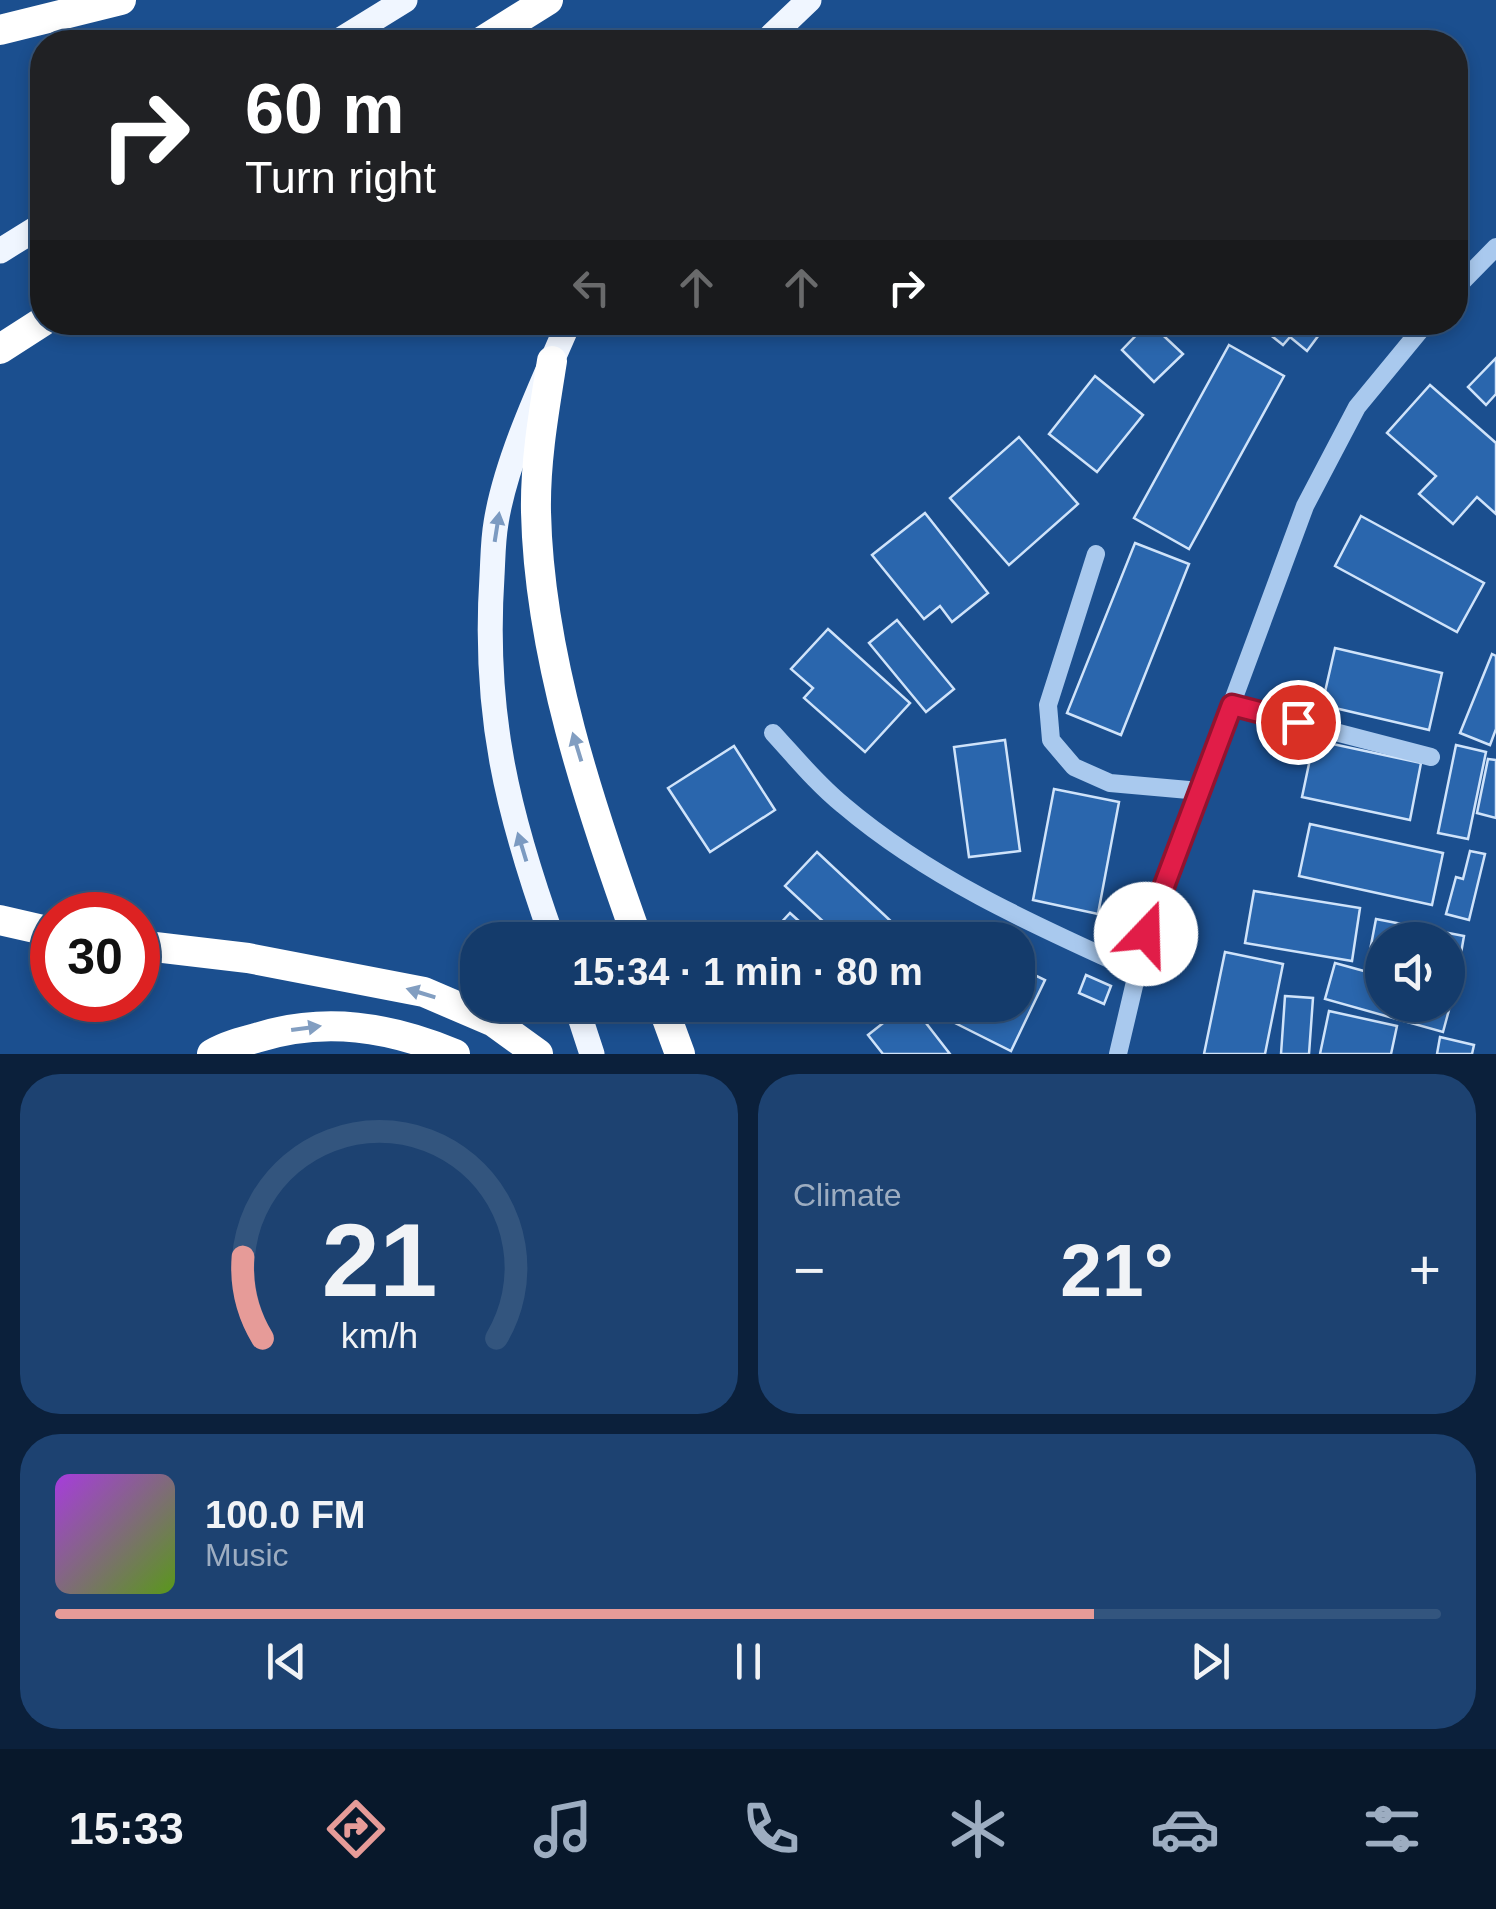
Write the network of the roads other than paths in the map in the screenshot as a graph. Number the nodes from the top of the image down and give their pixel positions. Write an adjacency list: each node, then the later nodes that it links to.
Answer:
1 (121, 0): 5 (highway)
2 (405, 0): 6 (main road)
3 (548, 0): 7 (highway)
4 (809, 0): 8 (main road)
5 (0, 30)
6 (356, 30)
7 (500, 30)
8 (778, 30)
9 (30, 233): 11 (main road)
10 (1496, 248): 12 (street)
11 (0, 252)
12 (1468, 276)
13 (30, 330): 16 (highway)
14 (563, 335): 17 (main road)
15 (1416, 335): 19 (street)
16 (0, 349)
17 (552, 361): 24 (main road, one-way to 17); 25 (highway, one-way to 17)
18 (1096, 554): 22 (street)
19 (1232, 705): 21 (street); 22 (street)
20 (772, 733): 28 (street)
21 (1431, 757)
22 (1200, 791): 28 (street)
23 (0, 920): 26 (highway)
24 (546, 922)
25 (632, 922)
26 (30, 927)
27 (160, 948): 33 (highway, one-way to 27)
28 (1138, 972): 36 (street)
29 (582, 1022): 34 (main road)
30 (668, 1022): 35 (highway)
31 (212, 1054): 32 (highway, one-way to 32)
32 (455, 1054)
33 (538, 1054)
34 (592, 1054)
35 (680, 1054)
36 (1118, 1054)

